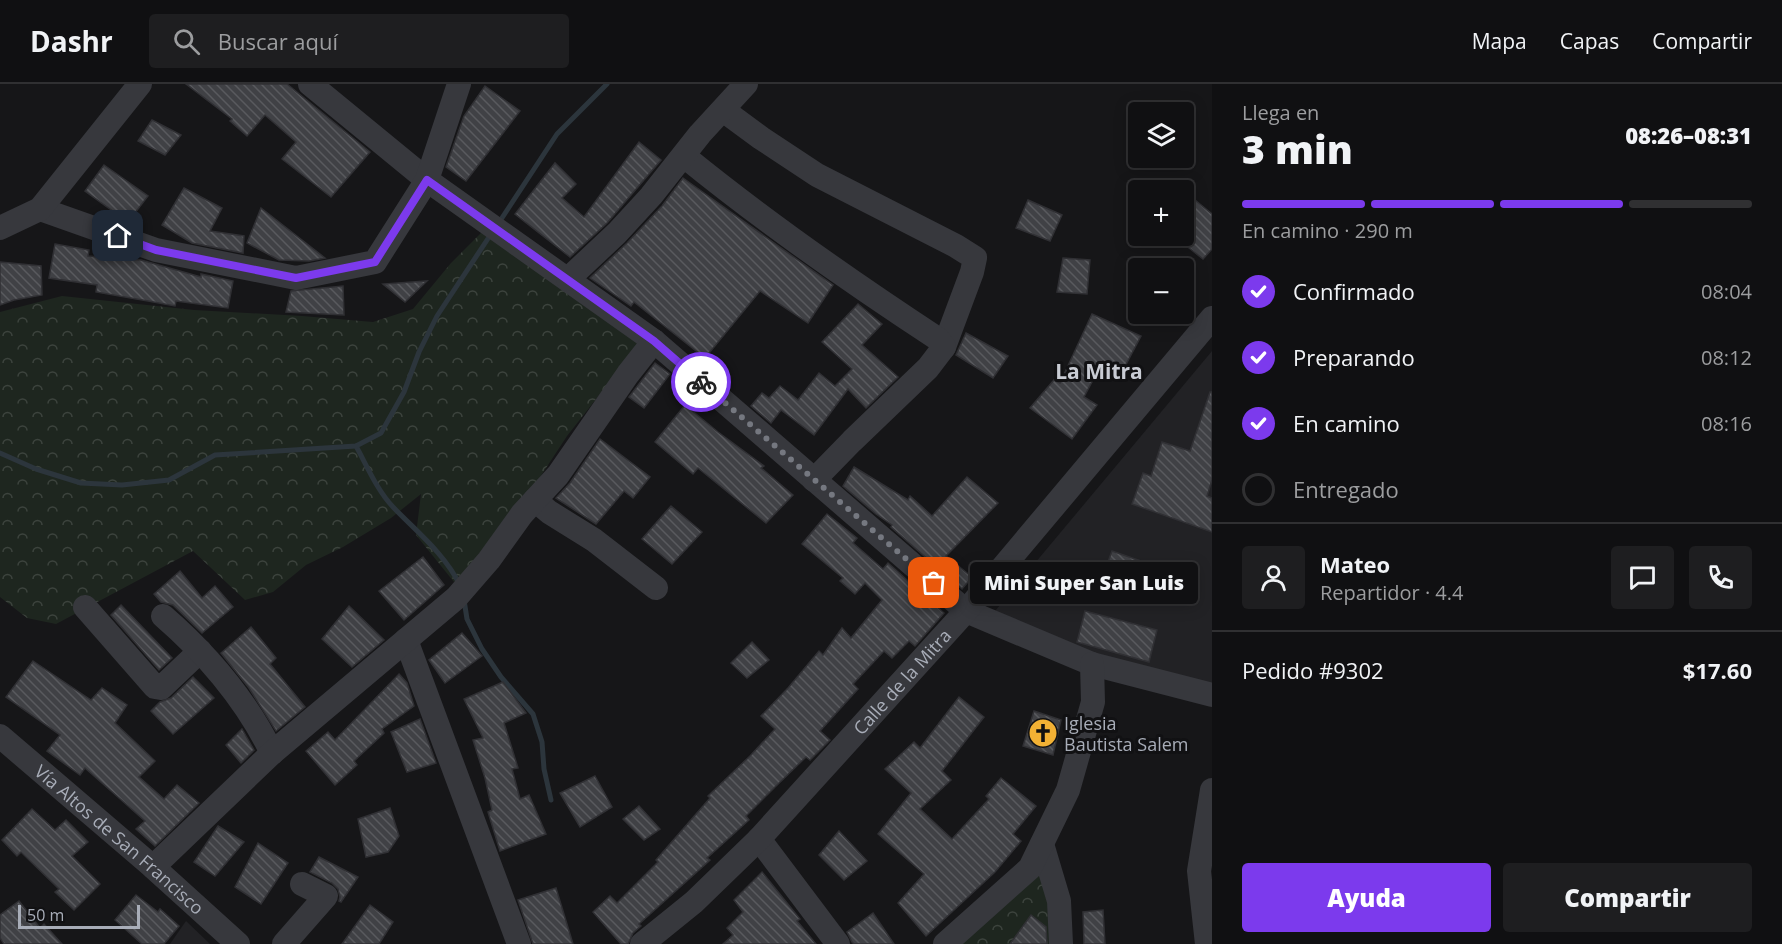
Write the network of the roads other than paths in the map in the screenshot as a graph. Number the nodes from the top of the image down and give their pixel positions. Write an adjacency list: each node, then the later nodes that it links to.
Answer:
1 (140, 84): 8 (street)
2 (310, 84): 7 (street)
3 (459, 84): 7 (street)
4 (746, 84): 5 (street)
5 (723, 110): 6 (street); 13 (street)
6 (684, 156): 10 (street); 13 (street)
7 (427, 180): 8 (street); 10 (street)
8 (40, 209): 9 (street)
9 (0, 228)
10 (568, 279): 12 (street)
11 (1212, 318): 18 (street, Calle de la Mitra)
12 (654, 341): 14 (street); 15 (street)
13 (944, 347): 14 (street)
14 (814, 480): 18 (street)
15 (536, 500): 16 (street); 20 (street)
16 (656, 588)
17 (86, 607): 21 (street)
18 (966, 611): 22 (street); 27 (street, Calle de la Mitra)
19 (163, 616): 21 (street)
20 (406, 640): 25 (street); 33 (street)
21 (200, 651): 25 (street)
22 (1092, 664): 23 (street); 28 (street)
23 (1212, 694)
24 (0, 736): 29 (street, Vía Altos de San Francisco)
25 (272, 753): 29 (street)
26 (1212, 790): 38 (street)
27 (759, 839): 34 (street, Calle de la Mitra); 35 (street)
28 (1042, 844): 36 (street); 37 (street)
29 (153, 867): 31 (street, Vía Altos de San Francisco)
30 (302, 884): 32 (street)
31 (238, 944)
32 (284, 944)
33 (519, 944)
34 (642, 944)
35 (838, 944)
36 (945, 944)
37 (1061, 944)
38 (1208, 944)

